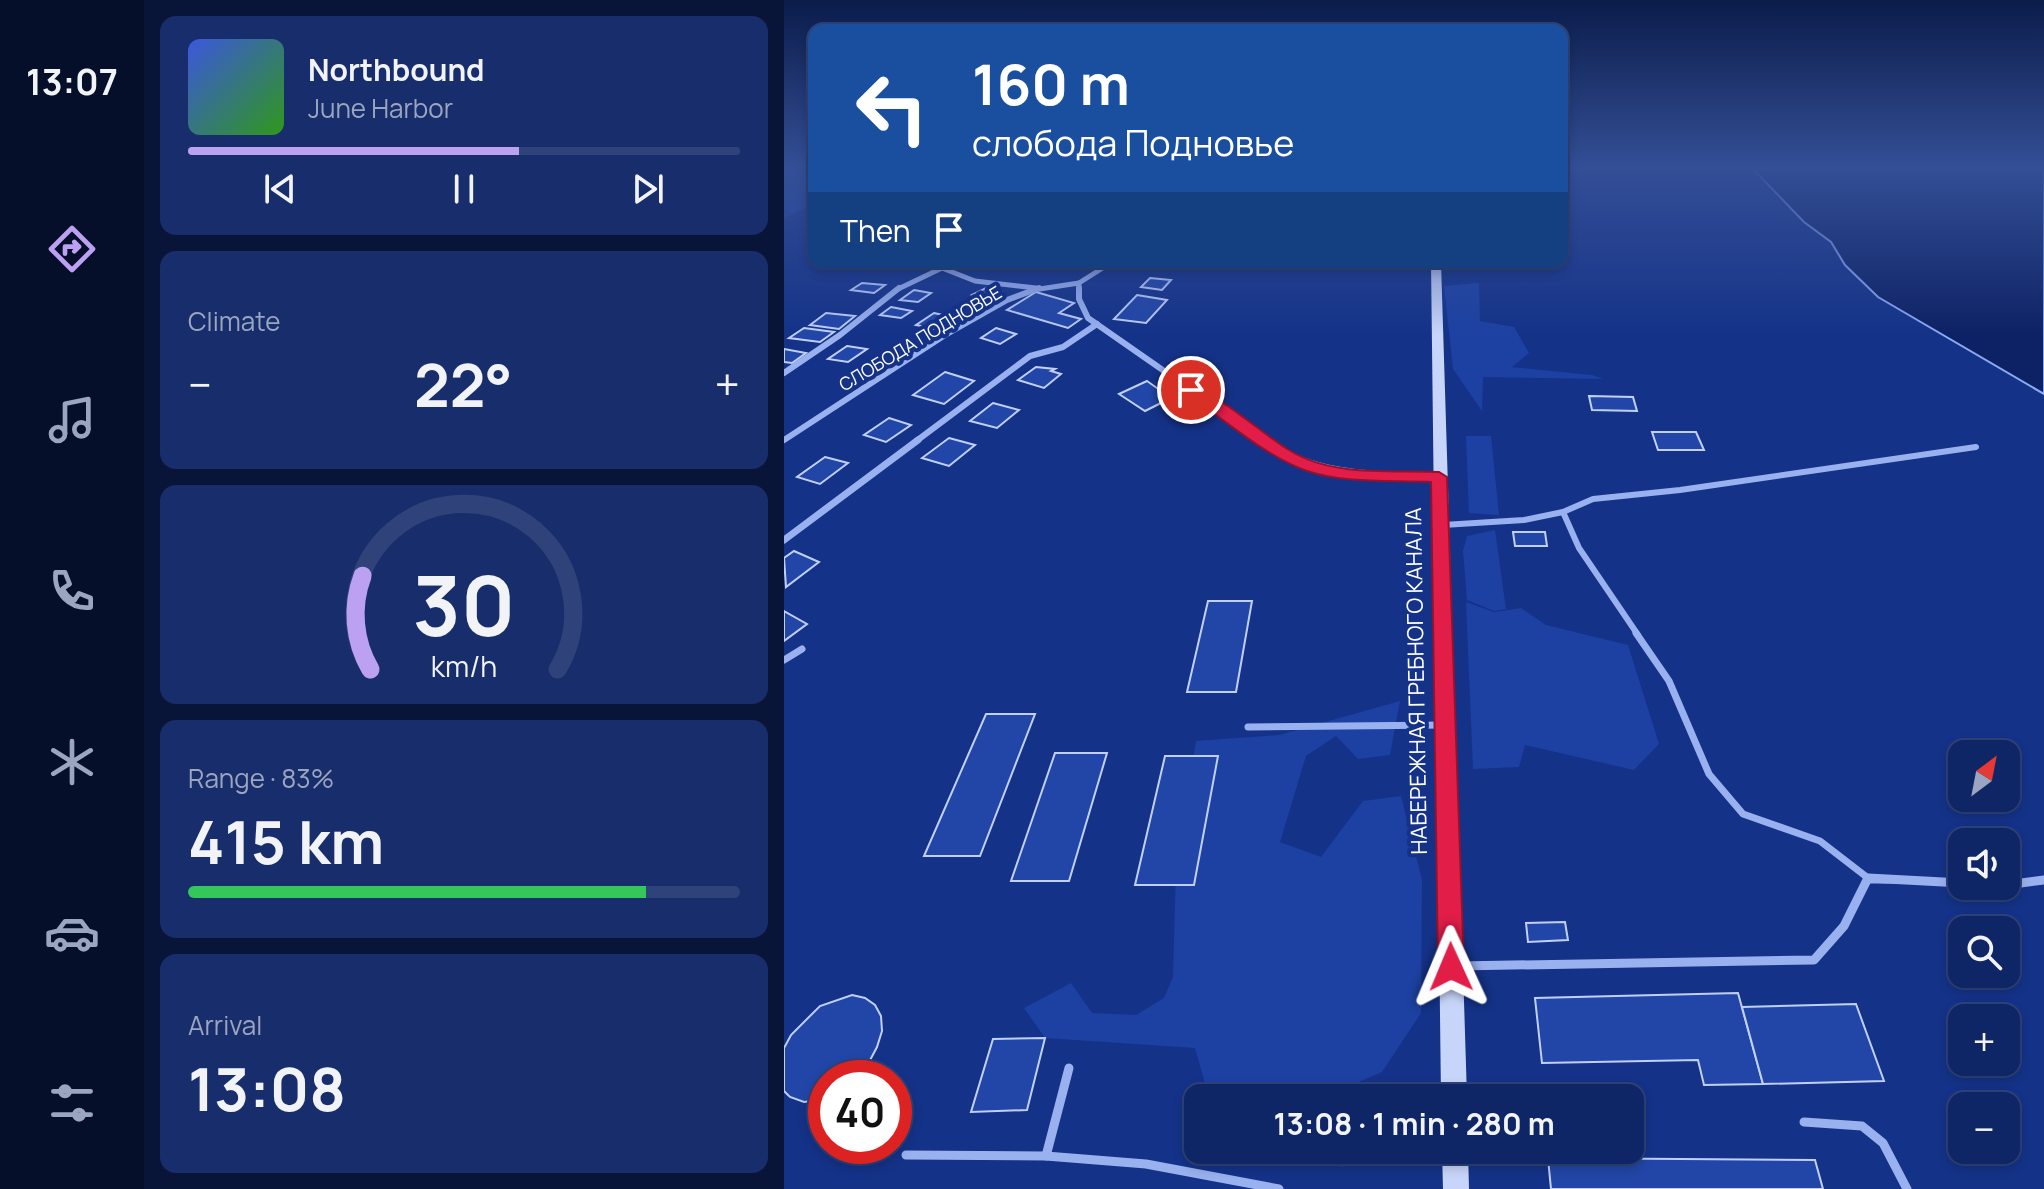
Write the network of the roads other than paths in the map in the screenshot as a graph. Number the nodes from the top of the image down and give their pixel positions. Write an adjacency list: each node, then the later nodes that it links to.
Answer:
1 (934, 268): 8 (street)
2 (945, 268): 6 (street)
3 (1103, 268): 5 (street, СЛОБОДА ПОДНОВЬЕ)
4 (1436, 268): 11 (street, НАБЕРЕЖНАЯ ГРЕБНОГО КАНАЛА)
5 (1079, 283): 6 (street, СЛОБОДА ПОДНОВЬЕ); 7 (street)
6 (1037, 288): 9 (street, СЛОБОДА ПОДНОВЬЕ)
7 (1097, 324): 11 (street); 14 (street)
8 (784, 373)
9 (784, 440)
10 (1976, 447): 12 (lane)
11 (1439, 477): 13 (street, НАБЕРЕЖНАЯ ГРЕБНОГО КАНАЛА)
12 (1563, 512): 13 (lane); 19 (lane)
13 (1440, 525): 17 (street, НАБЕРЕЖНАЯ ГРЕБНОГО КАНАЛА)
14 (784, 540)
15 (802, 649): 16 (lane)
16 (784, 660)
17 (1445, 725): 18 (lane); 23 (street, НАБЕРЕЖНАЯ ГРЕБНОГО КАНАЛА)
18 (1248, 727)
19 (1868, 878): 21 (lane); 23 (lane)
20 (2044, 880): 22 (lane)
21 (1948, 882)
22 (2020, 883)
23 (1451, 967): 25 (street, НАБЕРЕЖНАЯ ГРЕБНОГО КАНАЛА)
24 (1069, 1068): 28 (lane)
25 (1454, 1084)
26 (1804, 1122): 32 (lane)
27 (912, 1155): 28 (lane)
28 (1046, 1156): 30 (lane)
29 (1455, 1164): 31 (street)
30 (1279, 1189)
31 (1456, 1189)
32 (1907, 1189)

